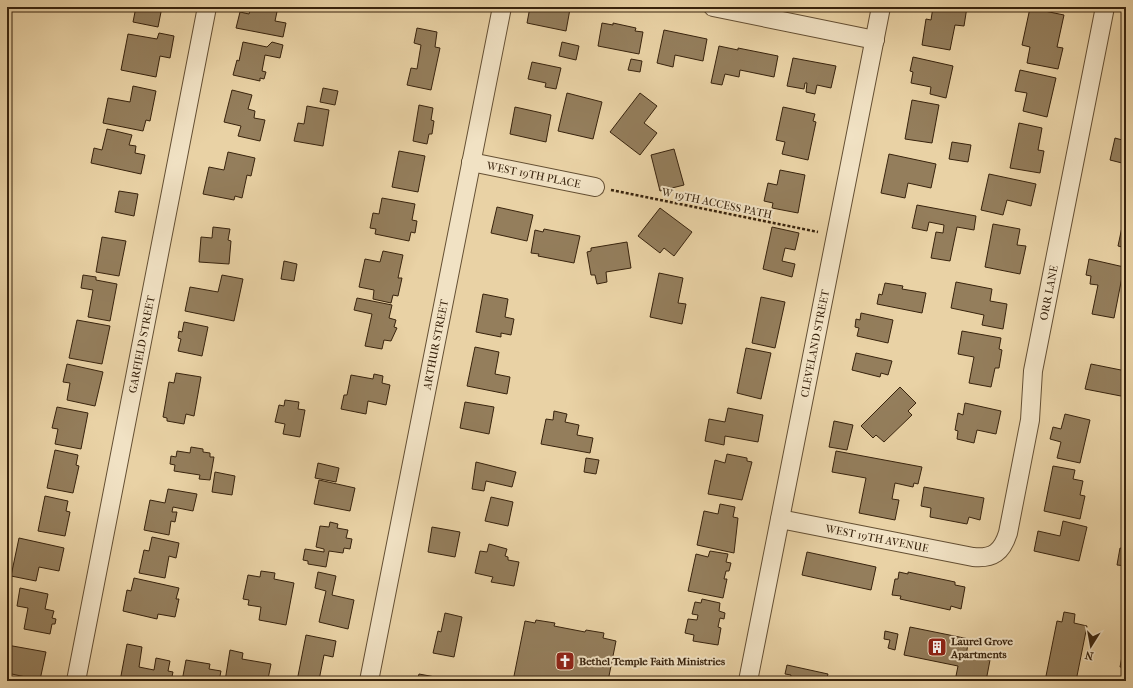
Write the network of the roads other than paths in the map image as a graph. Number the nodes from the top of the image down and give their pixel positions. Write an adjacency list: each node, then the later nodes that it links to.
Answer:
1 (207, 7): 11 (street, GARFIELD STREET)
2 (502, 7): 7 (street, ARTHUR STREET)
3 (713, 7): 6 (street)
4 (881, 7): 6 (street, CLEVELAND STREET)
5 (1104, 7): 10 (street, ORR LANE)
6 (875, 40): 9 (street, CLEVELAND STREET)
7 (471, 162): 8 (street, WEST 19TH PLACE); 12 (street, ARTHUR STREET)
8 (595, 187)
9 (780, 519): 10 (street, WEST 19TH AVENUE); 13 (street, CLEVELAND STREET)
10 (973, 557)
11 (76, 681)
12 (369, 681)
13 (748, 681)

